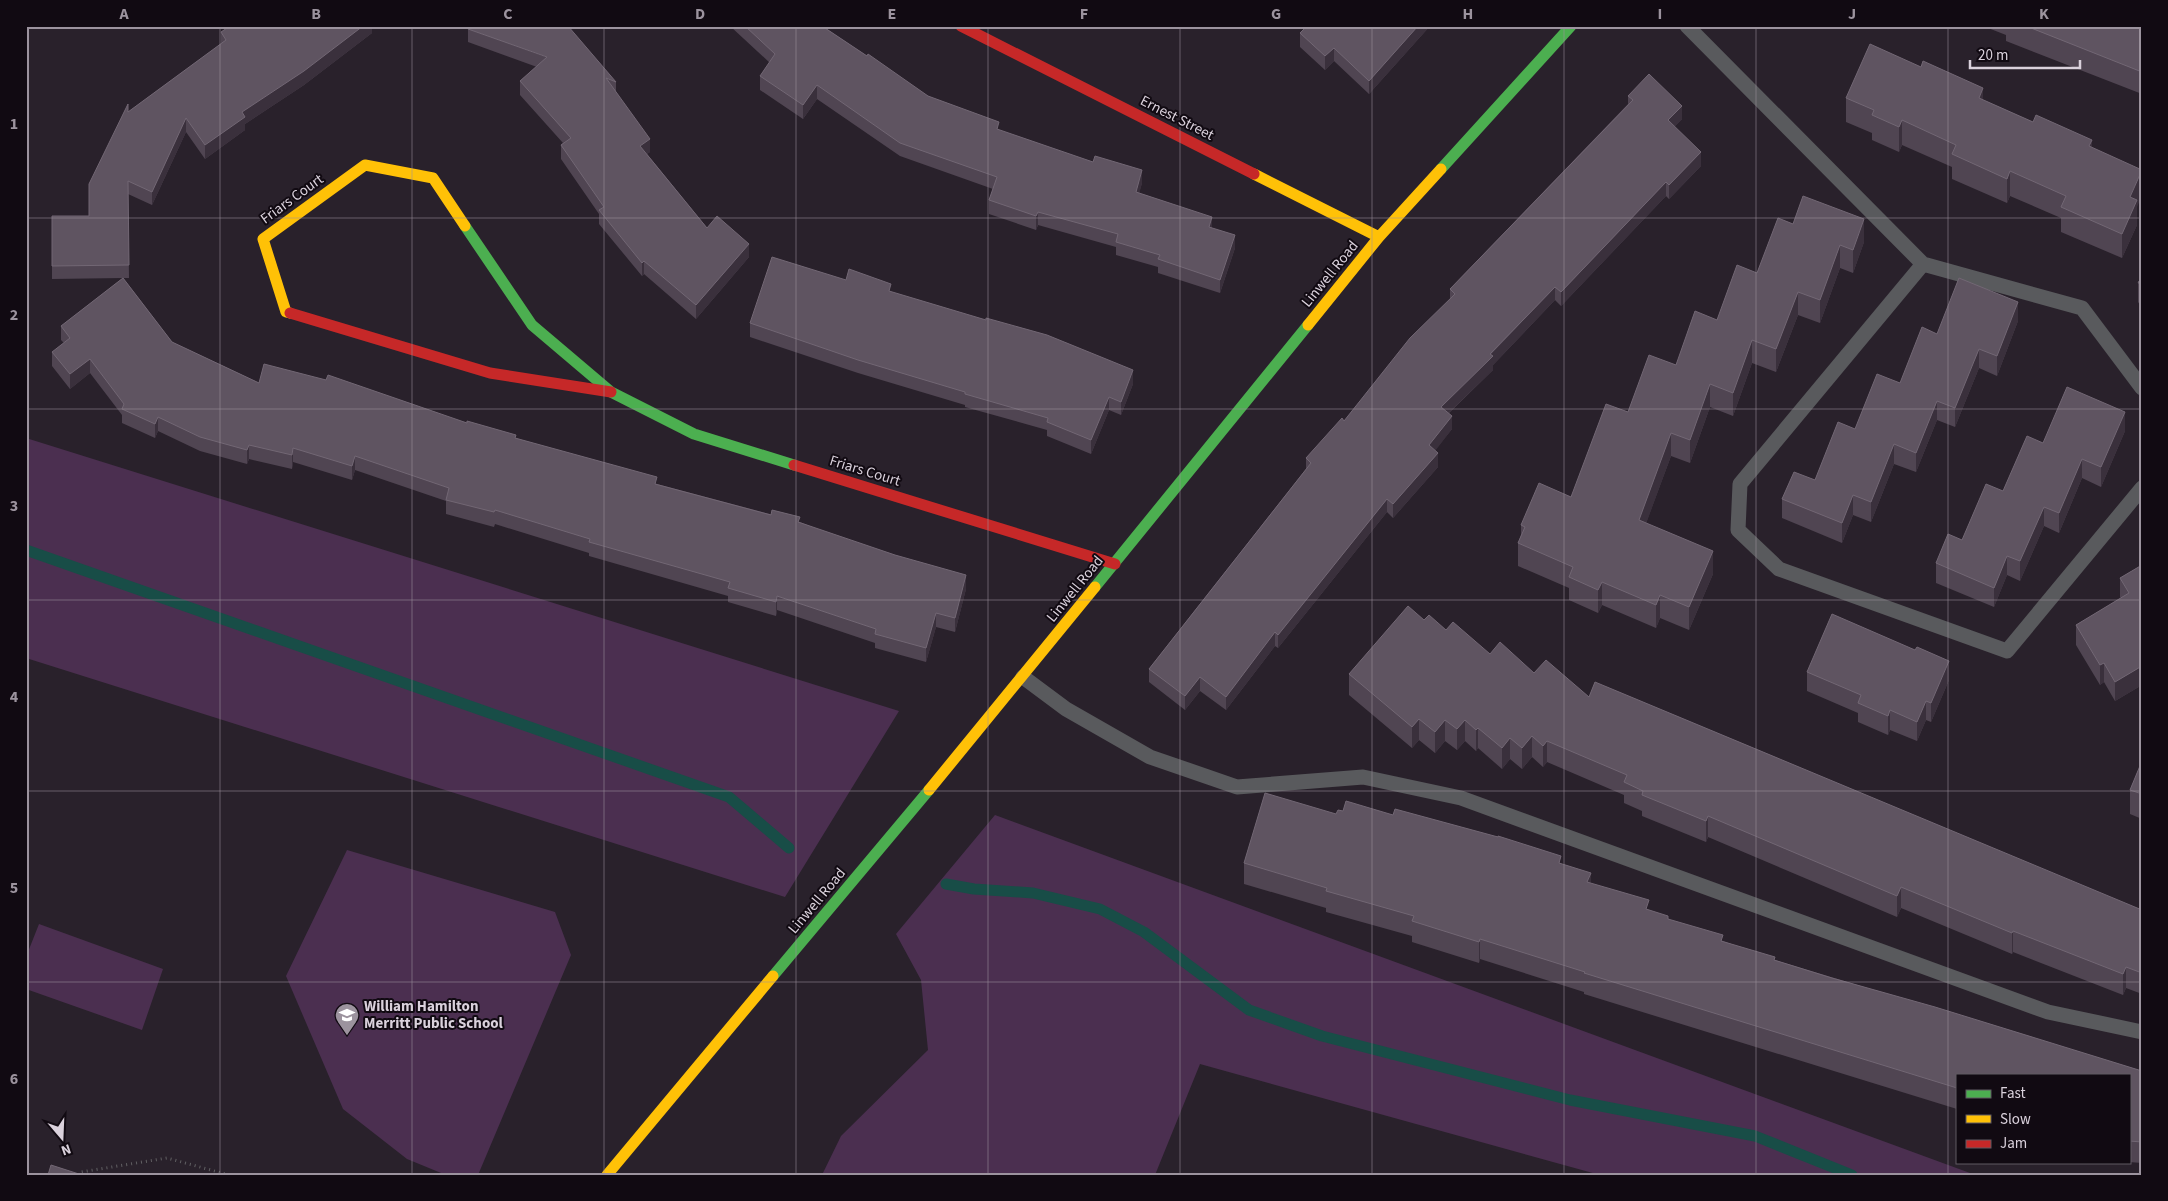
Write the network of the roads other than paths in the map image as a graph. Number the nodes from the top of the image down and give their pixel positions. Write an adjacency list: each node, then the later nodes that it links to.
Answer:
1 (961, 26): 4 (street, Ernest Street)
2 (1571, 26): 4 (street, Linwell Road)
3 (1687, 26): 5 (lane)
4 (1379, 237): 9 (street, Linwell Road)
5 (1923, 264): 6 (lane); 8 (lane)
6 (2142, 388)
7 (611, 392): 7 (street, Friars Court); 9 (street, Friars Court)
8 (2142, 488)
9 (1115, 564): 10 (street, Linwell Road)
10 (1023, 677): 11 (lane); 12 (street, Linwell Road)
11 (2142, 1032)
12 (607, 1175)

